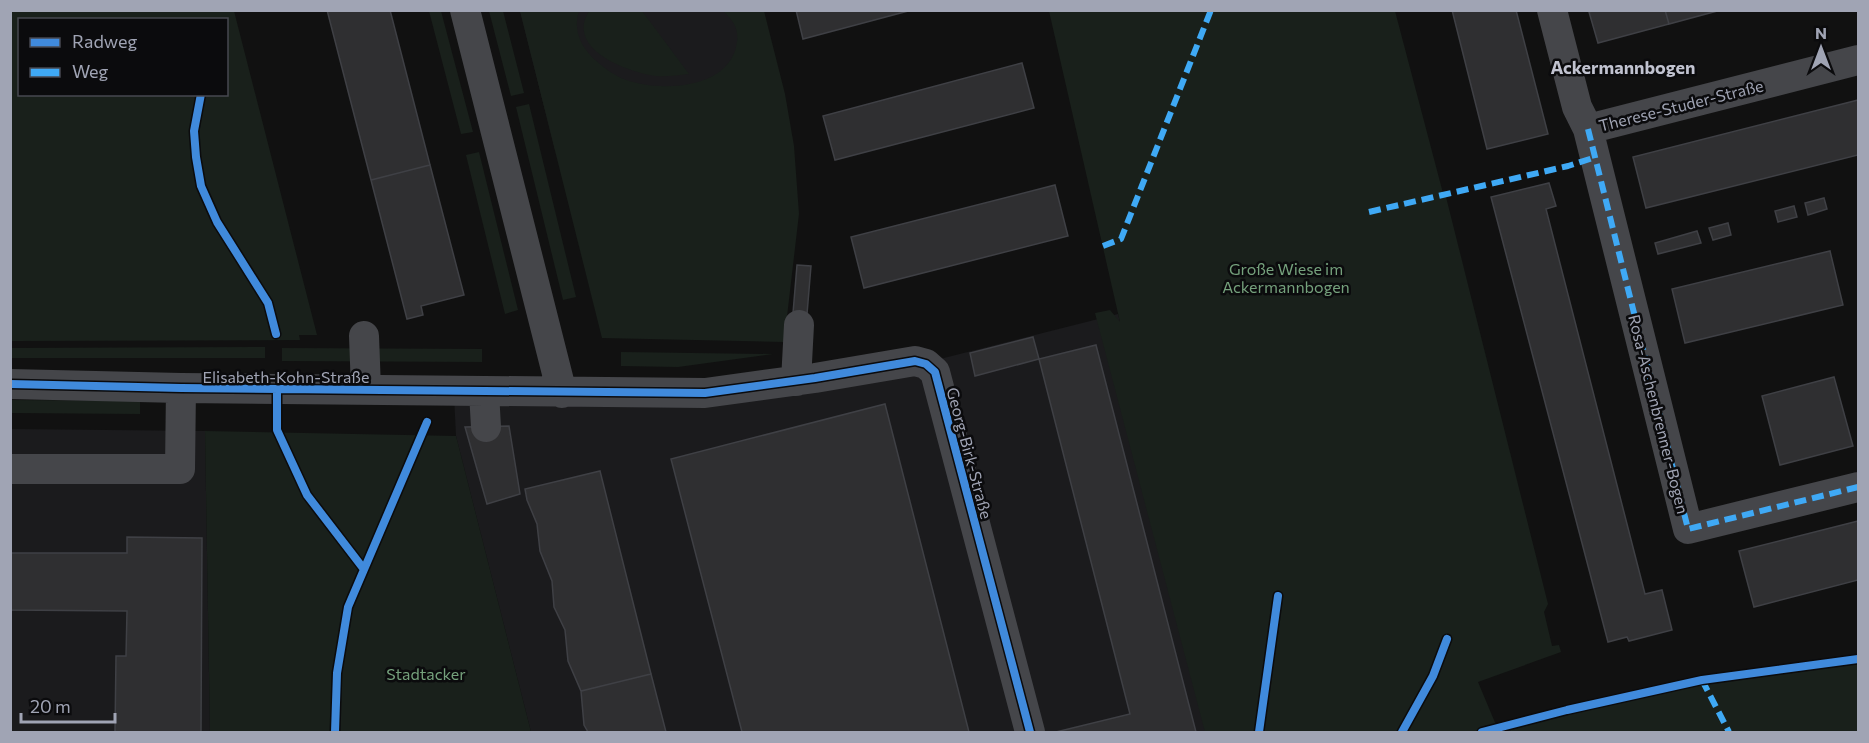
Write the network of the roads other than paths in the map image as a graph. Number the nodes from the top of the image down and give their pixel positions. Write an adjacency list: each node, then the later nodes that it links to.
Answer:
1 (465, 10): 12 (street)
2 (1552, 10): 4 (street, Therese-Studer-Straße)
3 (1858, 60): 4 (street, Therese-Studer-Straße)
4 (1588, 129): 15 (street, Rosa-Aschenbrenner-Bogen)
5 (799, 325): 7 (street)
6 (364, 336): 10 (street)
7 (796, 381): 12 (street, Georg-Birk-Straße); 16 (street, Georg-Birk-Straße)
8 (10, 384): 9 (street, Elisabeth-Kohn-Straße)
9 (181, 388): 10 (street, Elisabeth-Kohn-Straße); 14 (street)
10 (366, 390): 11 (street, Elisabeth-Kohn-Straße)
11 (484, 392): 12 (street, Elisabeth-Kohn-Straße); 13 (street)
12 (562, 393)
13 (486, 427)
14 (10, 468)
15 (1858, 487)
16 (1030, 732)

